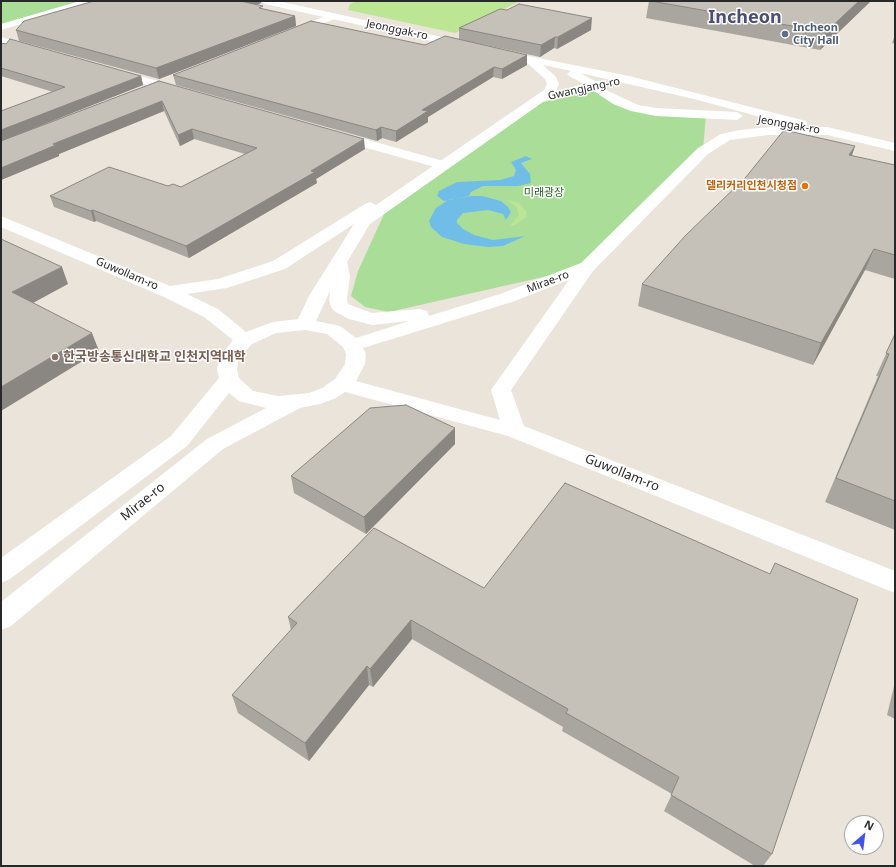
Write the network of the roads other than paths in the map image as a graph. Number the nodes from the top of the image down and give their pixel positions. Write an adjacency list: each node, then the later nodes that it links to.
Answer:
1 (90, 1): 4 (street)
2 (265, 1): 3 (street, Jeonggak-ro)
3 (334, 16): 5 (street); 8 (street, Jeonggak-ro)
4 (1, 27)
5 (276, 39)
6 (1, 40): 7 (street)
7 (46, 53)
8 (528, 59): 11 (street, Jeonggak-ro); 13 (street, Jeonggak-ro); 17 (street)
9 (99, 68): 12 (street)
10 (182, 77): 12 (street)
11 (629, 79): 13 (street, Gwangjang-ro); 16 (street, Jeonggak-ro)
12 (160, 85): 14 (street); 15 (street)
13 (594, 85): 17 (street, Gwangjang-ro); 18 (street, Jeonggak-ro)
14 (146, 91)
15 (190, 94)
16 (698, 96): 18 (street); 19 (street, Jeonggak-ro)
17 (539, 99): 23 (street)
18 (706, 114): 19 (street, Jeonggak-ro); 22 (street)
19 (827, 131): 21 (street); 22 (street, Mirae-ro)
20 (328, 133): 23 (street)
21 (895, 147)
22 (703, 151): 27 (street, Mirae-ro)
23 (442, 165): 24 (street)
24 (390, 201): 26 (street); 28 (street)
25 (1, 221): 28 (street, Guwollam-ro)
26 (339, 263): 29 (street); 30 (street)
27 (587, 267): 29 (street, Mirae-ro); 36 (street)
28 (168, 292): 31 (street, Guwollam-ro)
29 (454, 314): 32 (street, Mirae-ro)
30 (304, 324): 31 (street); 32 (street)
31 (245, 340): 33 (street)
32 (352, 345): 34 (street)
33 (229, 379): 35 (street); 37 (street, Mirae-ro)
34 (342, 384): 35 (street); 36 (street, Guwollam-ro)
35 (296, 402): 39 (street, Mirae-ro)
36 (515, 431): 38 (street, Guwollam-ro)
37 (1, 572)
38 (895, 582)
39 (1, 618)

